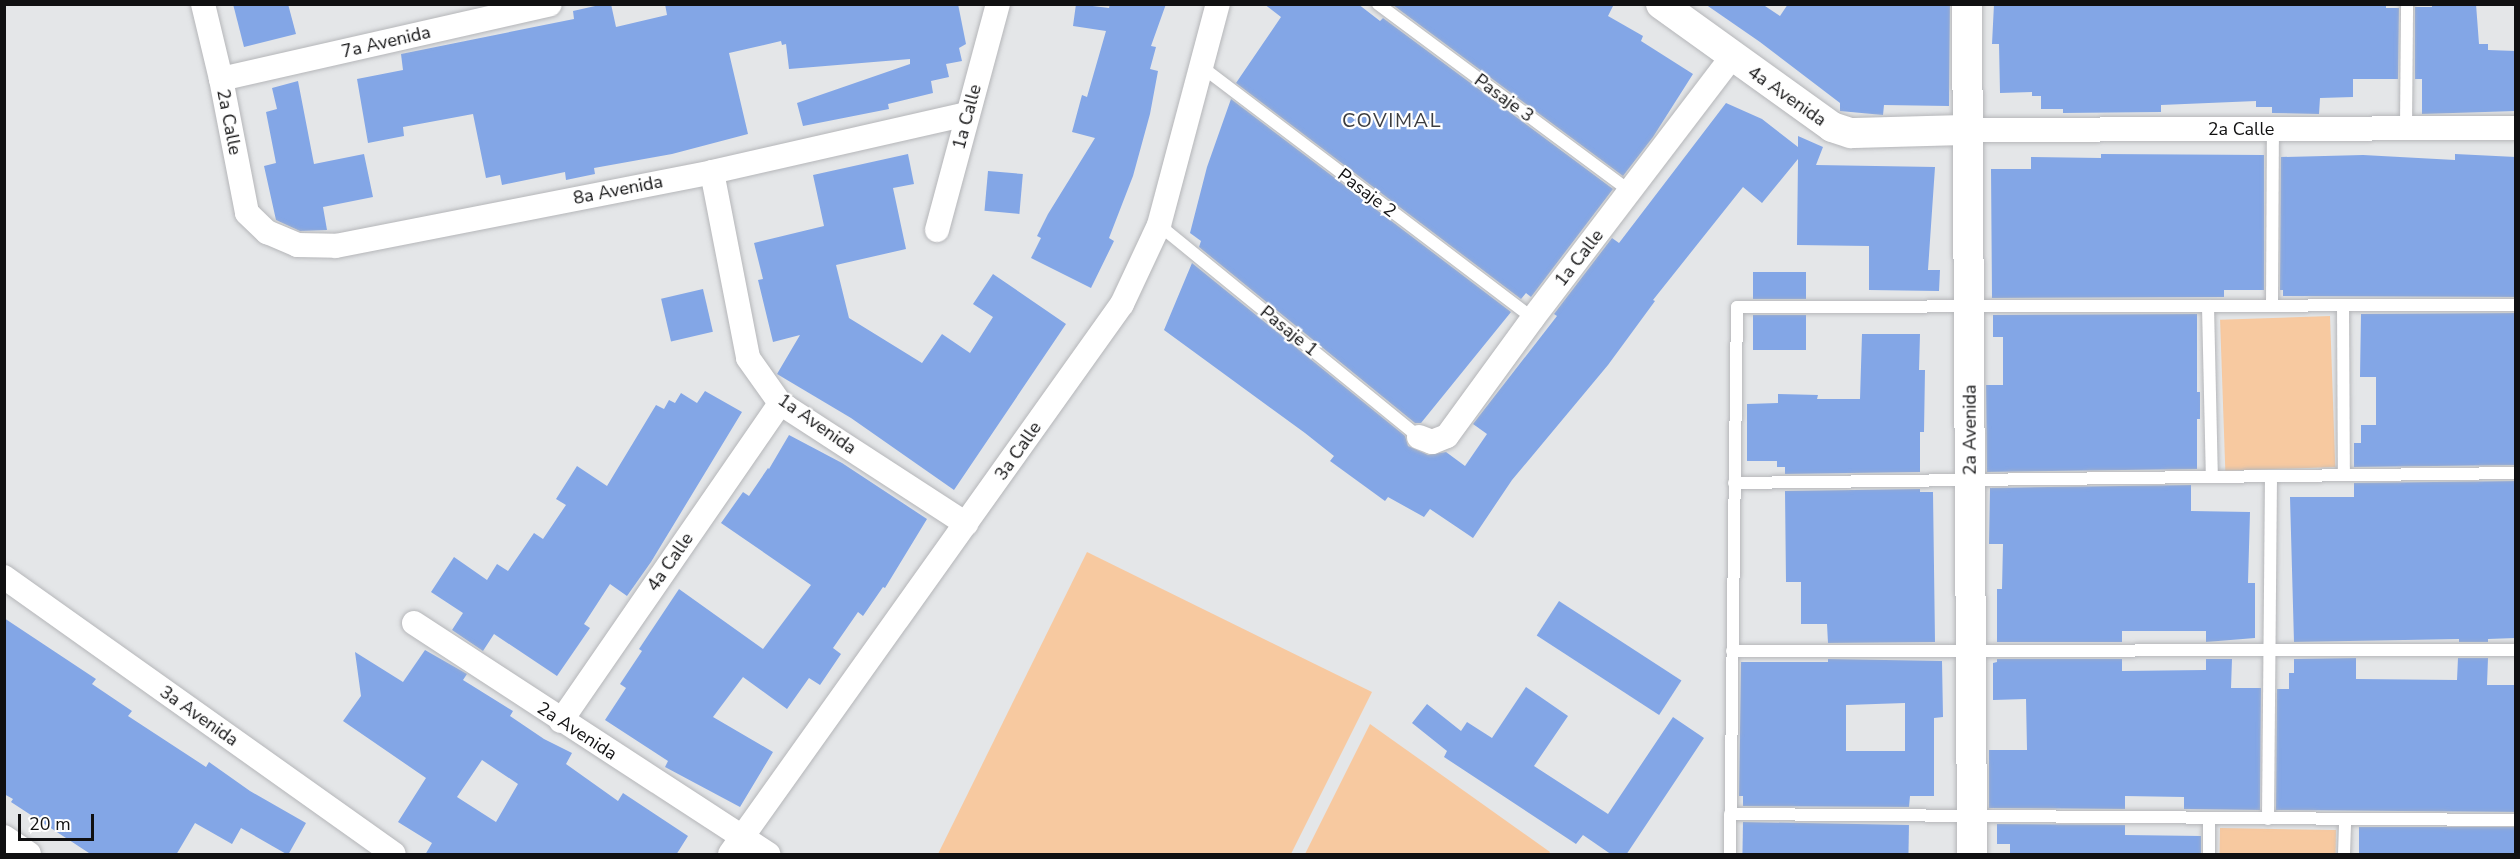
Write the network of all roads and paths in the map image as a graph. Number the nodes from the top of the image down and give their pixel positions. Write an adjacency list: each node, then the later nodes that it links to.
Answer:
1 (203, 4): 11 (street, 2a Calle)
2 (550, 4): 11 (street, 7a Avenida)
3 (998, 4): 12 (street, 1a Calle)
4 (1218, 4): 10 (street, 3a Calle)
5 (1378, 4): 18 (lane, Pasaje 3)
6 (1967, 4): 16 (street, 2a Avenida)
7 (2407, 4): 13 (lane)
8 (1675, 9): 9 (street, 4a Avenida)
9 (1732, 57): 16 (street, 4a Avenida); 18 (street, 1a Calle)
10 (1202, 67): 19 (street, 3a Calle); 27 (lane, Pasaje 2)
11 (221, 79): 21 (street, 2a Calle)
12 (968, 114): 17 (street, 8a Avenida); 20 (street, 1a Calle)
13 (2406, 128): 14 (street, 2a Calle); 15 (street, 2a Calle)
14 (2516, 128)
15 (2273, 129): 16 (street, 2a Calle); 26 (lane)
16 (1967, 130): 24 (street, 2a Avenida)
17 (712, 172): 21 (street, 8a Avenida); 28 (street, 1a Avenida)
18 (1631, 192): 27 (street, 1a Calle)
19 (1159, 225): 29 (lane, Pasaje 1); 36 (street, 3a Calle)
20 (937, 230)
21 (267, 232)
22 (2343, 305): 23 (lane); 26 (lane); 31 (lane)
23 (2516, 305)
24 (1969, 306): 25 (lane); 34 (street, 2a Avenida); 35 (lane)
25 (2208, 306): 26 (lane); 32 (lane)
26 (2272, 306)
27 (1533, 318): 29 (street, 1a Calle)
28 (780, 403): 36 (street, 1a Avenida); 43 (street, 4a Calle)
29 (1419, 437)
30 (2516, 473): 31 (lane)
31 (2344, 475): 33 (lane)
32 (2212, 476): 33 (lane); 34 (lane)
33 (2271, 476): 39 (lane)
34 (1970, 480): 35 (lane); 42 (street, 2a Avenida)
35 (1734, 483): 41 (lane)
36 (966, 524): 51 (street, 3a Calle)
37 (4, 577): 53 (street, 3a Avenida)
38 (414, 623): 43 (street, 2a Avenida)
39 (2269, 650): 40 (lane); 42 (lane); 47 (lane)
40 (2516, 650)
41 (1732, 651): 42 (lane); 44 (lane)
42 (1971, 651): 45 (street, 2a Avenida)
43 (561, 721): 51 (street, 2a Avenida)
44 (1730, 814): 45 (lane); 55 (lane)
45 (1972, 816): 46 (lane); 56 (street, 2a Avenida)
46 (2209, 818): 47 (lane); 57 (lane)
47 (2268, 819): 48 (lane)
48 (2344, 819): 49 (lane); 58 (lane)
49 (2516, 820)
50 (4, 837): 52 (street)
51 (736, 846): 54 (street, 2a Avenida)
52 (29, 855)
53 (394, 855)
54 (768, 855)
55 (1730, 855)
56 (1972, 855)
57 (2209, 855)
58 (2344, 855)

